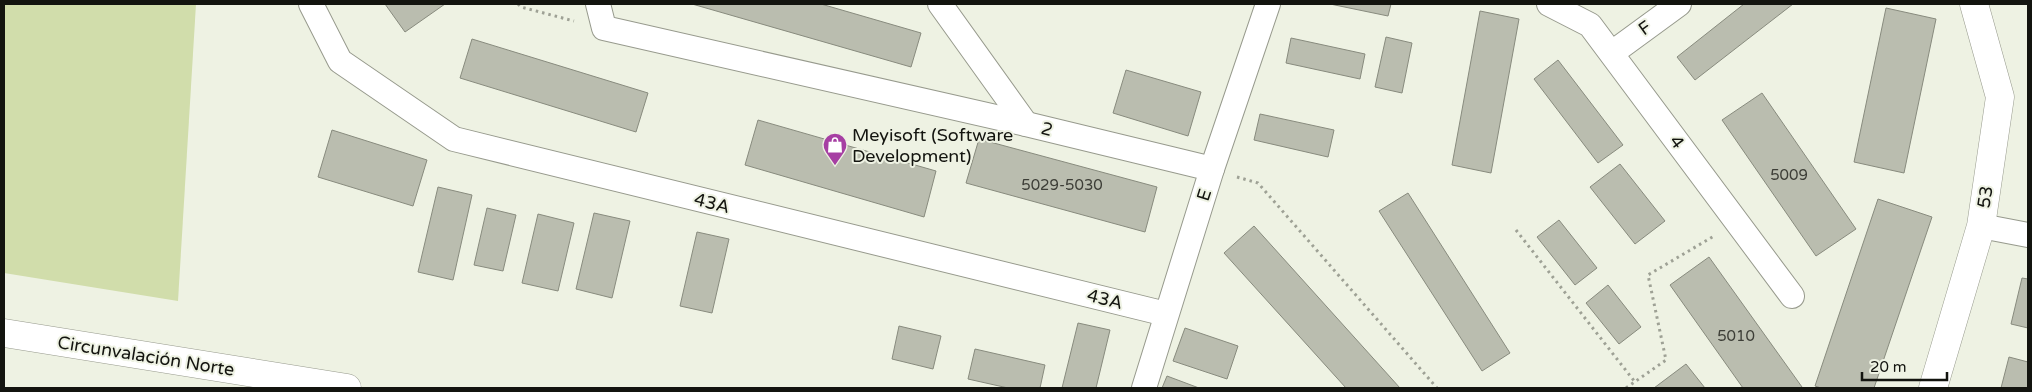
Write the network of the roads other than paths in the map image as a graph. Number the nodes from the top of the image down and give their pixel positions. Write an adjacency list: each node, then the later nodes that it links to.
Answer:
1 (311, 4): 14 (street, 43A)
2 (598, 4): 9 (street)
3 (940, 4): 9 (street, 2)
4 (1268, 4): 10 (street, E)
5 (1549, 4): 8 (street, 4)
6 (1679, 4): 8 (street, F)
7 (1974, 4): 11 (street, 53)
8 (1612, 53): 13 (street, 4)
9 (1026, 124): 10 (street, 2)
10 (1212, 169): 14 (street, E)
11 (1980, 226): 12 (street); 18 (street, 53)
12 (2028, 235)
13 (1792, 296)
14 (1166, 314): 17 (street, E)
15 (4, 333): 16 (street, Circunvalación Norte)
16 (347, 388)
17 (1144, 388)
18 (1933, 388)

